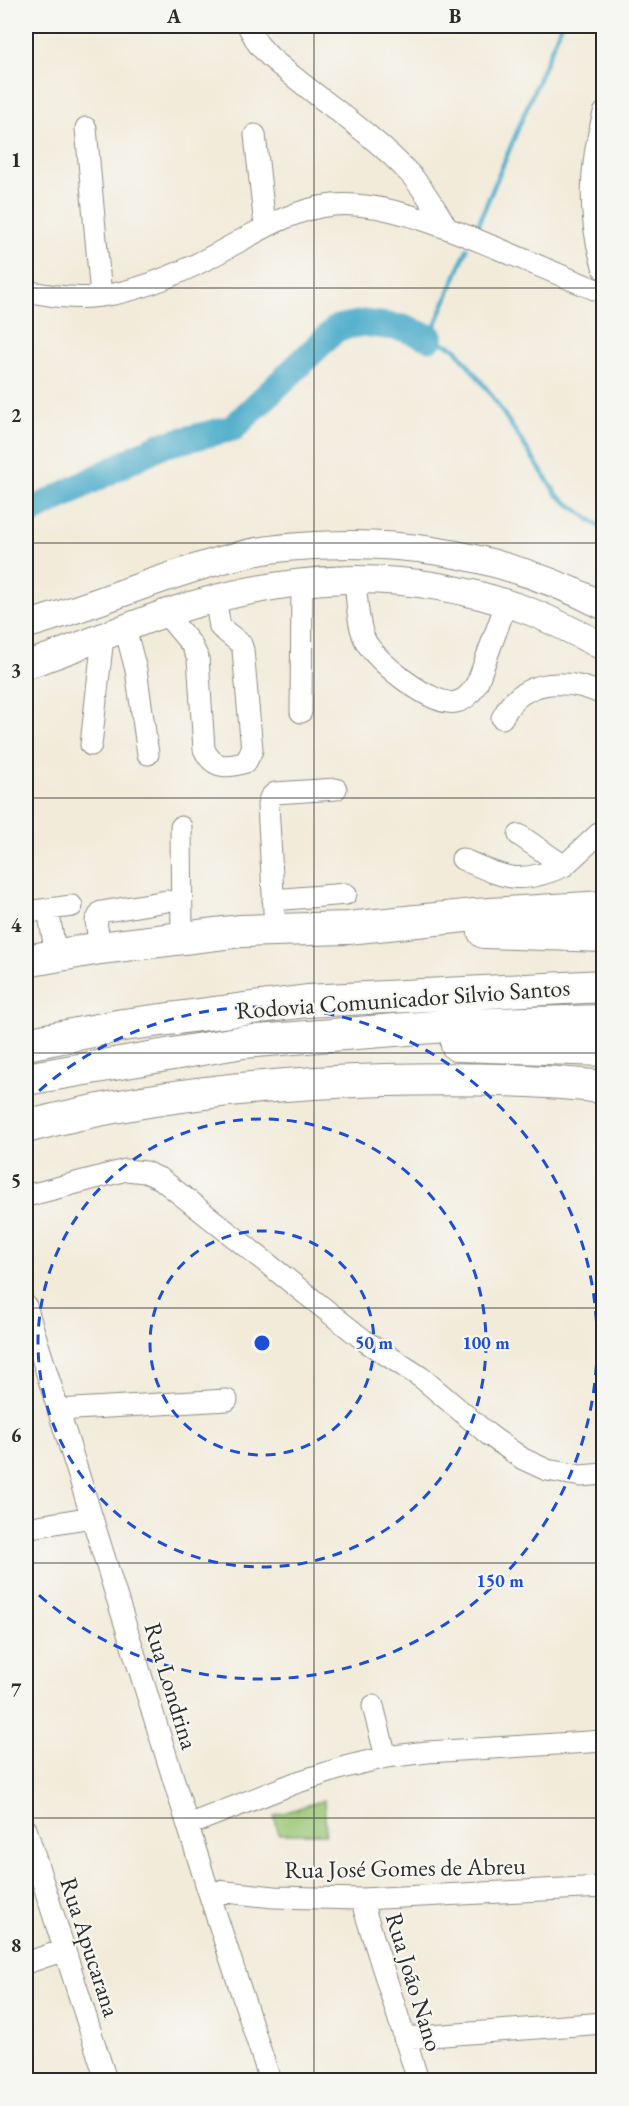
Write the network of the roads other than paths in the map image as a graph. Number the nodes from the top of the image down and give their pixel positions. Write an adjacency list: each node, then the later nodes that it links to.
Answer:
1 (248, 26): 6 (street)
2 (603, 113): 7 (street)
3 (86, 128): 10 (street)
4 (255, 135): 5 (street)
5 (265, 226): 6 (street); 10 (street)
6 (447, 228): 9 (street)
7 (603, 269)
8 (26, 291): 10 (street)
9 (603, 293)
10 (101, 296)
11 (454, 553): 12 (main road); 14 (main road); 17 (main road)
12 (238, 555): 19 (main road); 20 (main road)
13 (355, 579): 14 (main road); 16 (main road); 16 (street)
14 (296, 582): 15 (main road); 24 (street)
15 (215, 598): 18 (main road); 18 (street)
16 (506, 604): 21 (main road)
17 (603, 606)
18 (165, 614): 20 (main road)
19 (26, 625)
20 (122, 629): 22 (main road); 26 (street); 27 (street)
21 (603, 647)
22 (26, 665)
23 (603, 695): 25 (street)
24 (302, 712)
25 (502, 718)
26 (91, 745)
27 (148, 754)
28 (336, 789): 40 (street)
29 (181, 827): 43 (street)
30 (603, 829): 33 (street)
31 (519, 836): 33 (street)
32 (462, 859): 33 (street)
33 (564, 866)
34 (346, 894): 40 (street)
35 (167, 901): 44 (street)
36 (72, 906): 38 (street)
37 (603, 907): 41 (highway)
38 (48, 909): 39 (street); 45 (street)
39 (26, 912)
40 (274, 914): 41 (highway); 43 (highway)
41 (348, 928): 42 (highway)
42 (603, 936)
43 (182, 938): 44 (highway)
44 (100, 948): 45 (highway)
45 (33, 958)
46 (603, 986): 49 (highway, Rodovia Comunicador Silvio Santos)
47 (603, 1021): 48 (highway, Rodovia Comunicador Silvio Santos)
48 (346, 1035): 50 (highway); 51 (highway, Rodovia Comunicador Silvio Santos)
49 (26, 1044)
50 (603, 1050)
51 (26, 1079)
52 (603, 1087): 53 (highway)
53 (26, 1128)
54 (35, 1194): 58 (street)
55 (26, 1306): 57 (street, Rua Londrina)
56 (227, 1401): 57 (street)
57 (58, 1410): 59 (street, Rua Londrina)
58 (603, 1474)
59 (92, 1517): 60 (street); 64 (street, Rua Londrina)
60 (26, 1528)
61 (373, 1706): 63 (street)
62 (603, 1741): 63 (street)
63 (386, 1757): 64 (street)
64 (188, 1825): 67 (street, Rua Londrina)
65 (26, 1829): 69 (street, Rua Apucarana)
66 (603, 1887): 68 (street, Rua José Gomes de Abreu)
67 (208, 1890): 68 (street, Rua José Gomes de Abreu); 74 (street, Rua Londrina)
68 (361, 1899): 72 (street, Rua João Nano)
69 (64, 1950): 70 (street); 73 (street, Rua Apucarana)
70 (26, 1963)
71 (603, 2023): 72 (street)
72 (404, 2038): 75 (street, Rua João Nano)
73 (106, 2080)
74 (270, 2080)
75 (418, 2080)

